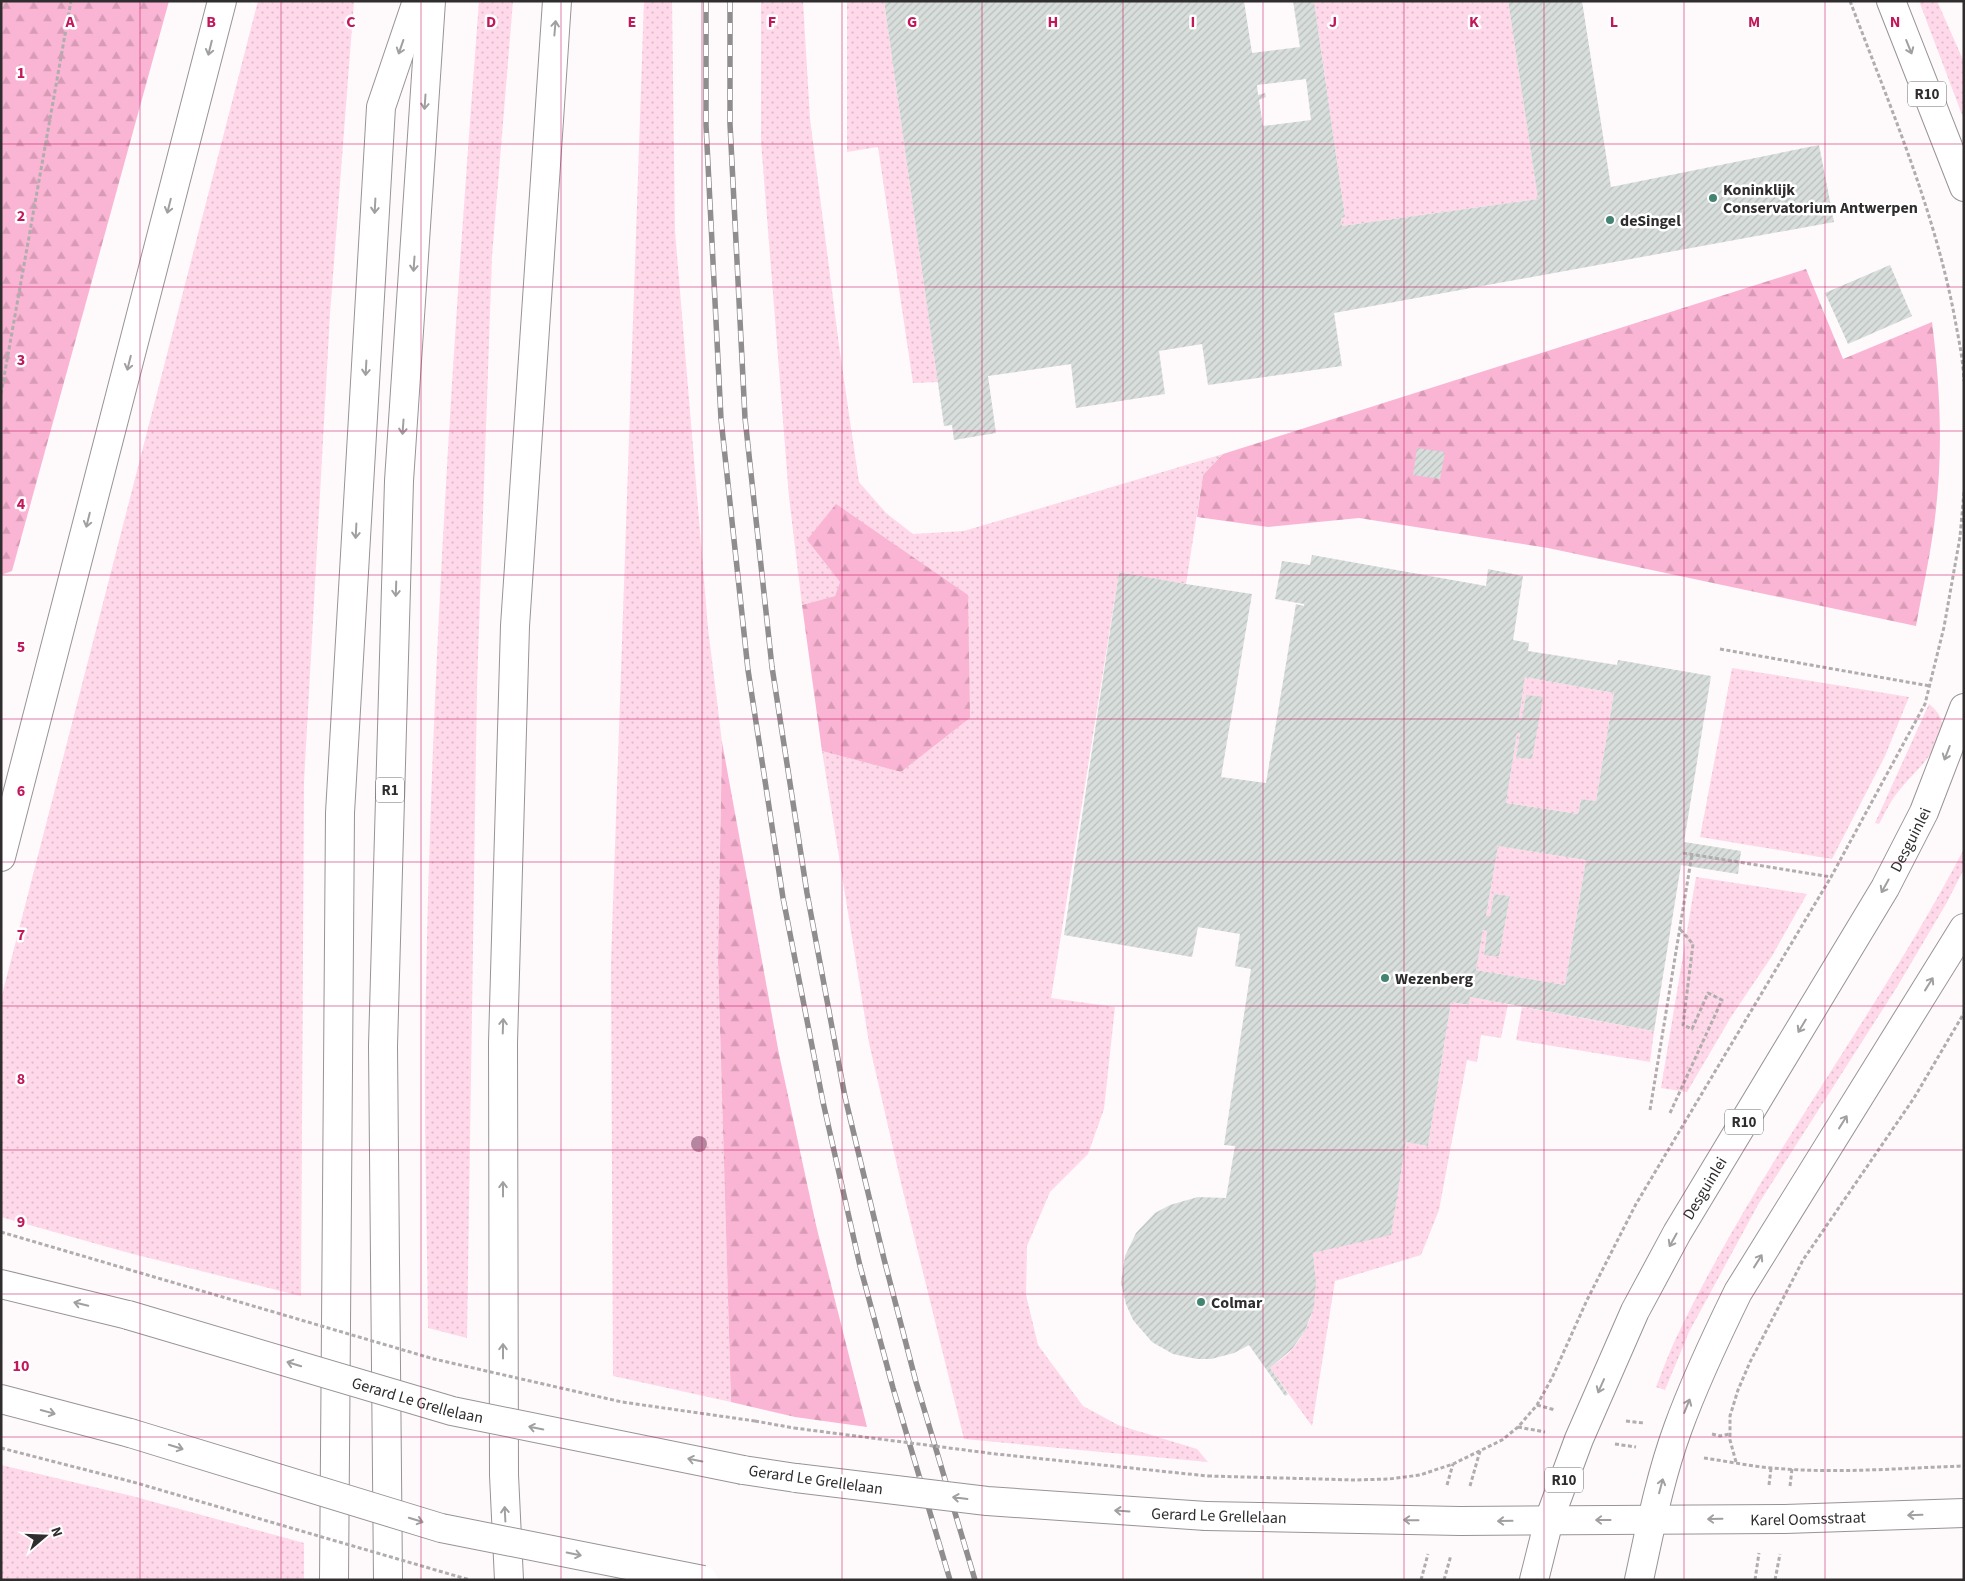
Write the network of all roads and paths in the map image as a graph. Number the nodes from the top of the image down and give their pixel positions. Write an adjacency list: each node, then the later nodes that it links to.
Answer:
1 (71, 1): 10 (path)
2 (222, 1): 17 (main road, one-way to 17)
3 (417, 1): 38 (main road, one-way to 38)
4 (432, 1): 39 (main road, R1, one-way to 39)
5 (557, 1): 41 (main road, one-way to 5)
6 (1850, 1): 9 (path)
7 (1891, 1): 8 (main road, R10, one-way to 8)
8 (1964, 187)
9 (1964, 381)
10 (1, 394)
11 (1964, 492): 13 (path)
12 (1720, 649): 13 (path)
13 (1930, 686): 18 (path)
14 (1964, 708): 28 (main road, Desguinlei / R10, one-way to 28)
15 (1682, 853): 16 (path)
16 (1692, 854): 18 (path); 19 (path)
17 (1, 856)
18 (1832, 877): 27 (path)
19 (1679, 928): 22 (path); 23 (path)
20 (1964, 928): 29 (main road, one-way to 20)
21 (1964, 1014): 30 (path)
22 (1650, 1110)
23 (1670, 1113)
24 (1, 1232): 27 (path, bridge)
25 (1, 1284): 36 (main road, Gerard Le Grellelaan, one-way to 25, bridge)
26 (1, 1399): 42 (main road, one-way to 42, bridge)
27 (1537, 1405): 28 (path)
28 (1588, 1416): 29 (path); 36 (main road, Desguinlei / R10)
29 (1678, 1428): 30 (path); 37 (main road, one-way to 29)
30 (1730, 1434): 32 (path)
31 (1, 1448): 40 (path, bridge)
32 (1736, 1462)
33 (1964, 1466): 34 (path)
34 (1771, 1468)
35 (1964, 1513): 37 (main road, Karel Oomsstraat, one-way to 37)
36 (1549, 1520): 37 (main road, Gerard Le Grellelaan, one-way to 36); 43 (main road, Desguinlei / R10)
37 (1652, 1520): 44 (main road)
38 (334, 1580)
39 (388, 1580)
40 (470, 1580)
41 (509, 1580)
42 (702, 1580)
43 (1534, 1580)
44 (1639, 1580)

